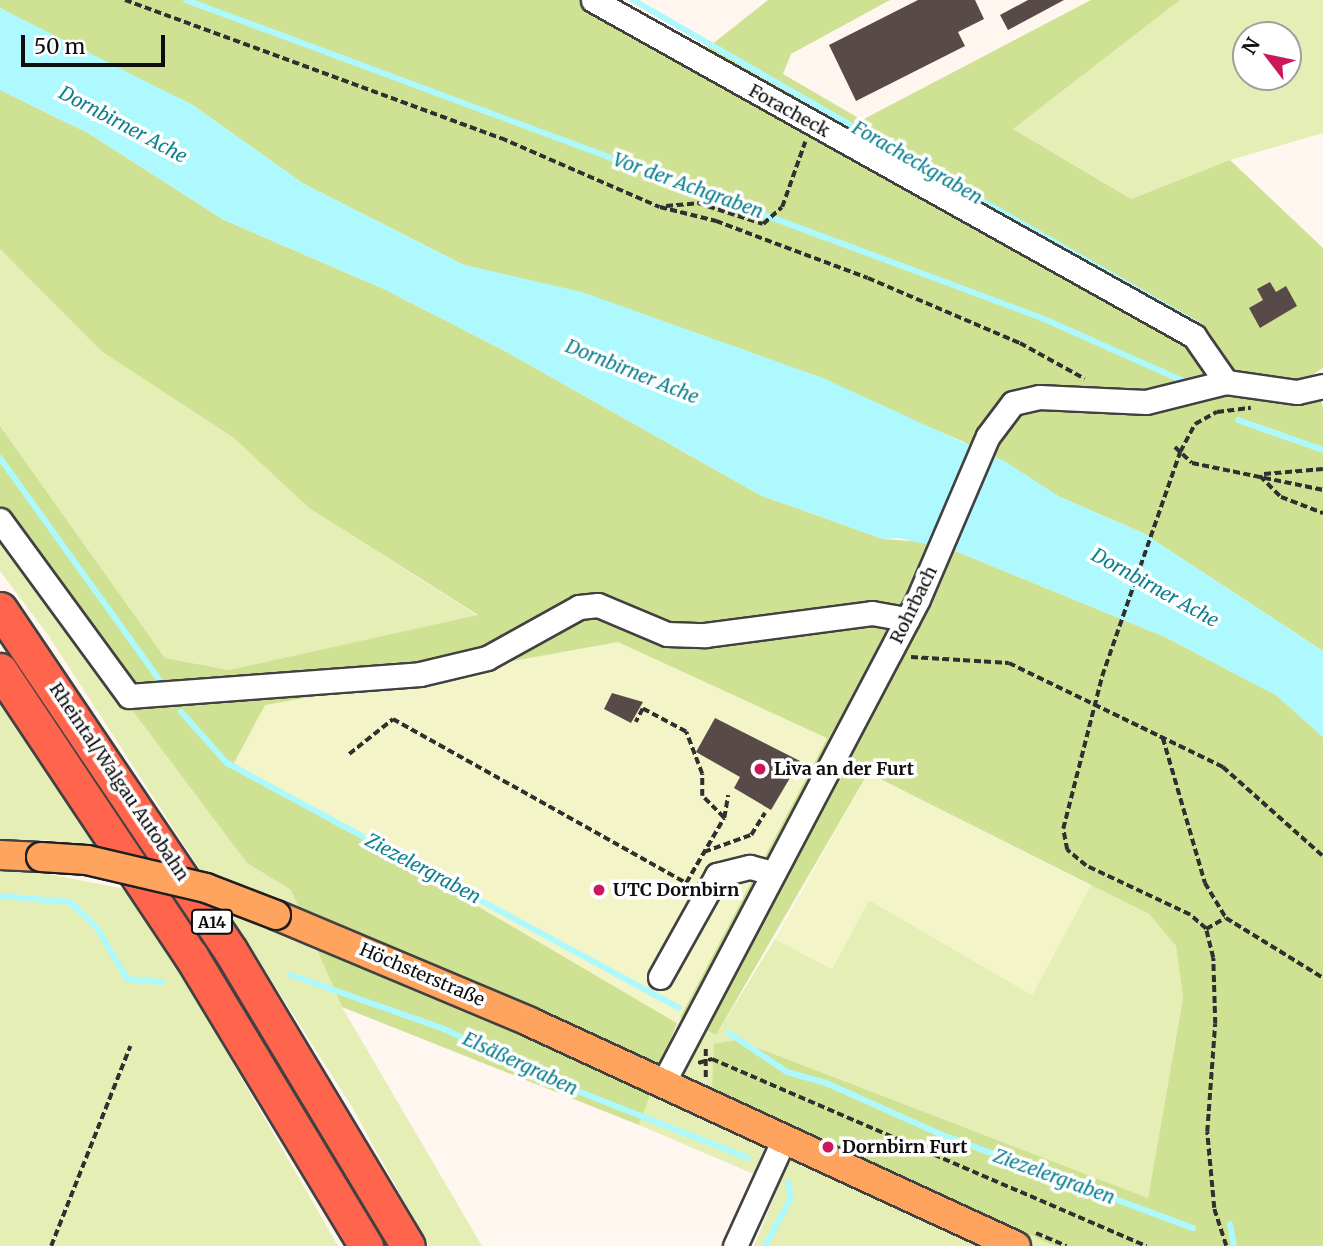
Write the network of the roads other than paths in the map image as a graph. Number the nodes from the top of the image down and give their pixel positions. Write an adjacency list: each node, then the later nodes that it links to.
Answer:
1 (593, 0): 2 (street, Foracheck)
2 (1226, 382): 3 (street, Rohrbach); 6 (street, Rohrbach)
3 (1323, 386)
4 (0, 520): 6 (street)
5 (0, 609): 15 (highway, Rheintal/Walgau Autobahn / A14)
6 (907, 619): 9 (street, Rohrbach)
7 (0, 670): 14 (highway, Rheintal/Walgau Autobahn / A14)
8 (0, 855): 11 (main road, Höchsterstraße, bridge)
9 (773, 873): 10 (street); 11 (street, Rohrbach)
10 (660, 977)
11 (662, 1085): 12 (main road, Höchsterstraße)
12 (784, 1139): 13 (main road, Höchsterstraße); 16 (street)
13 (1022, 1238)
14 (366, 1246)
15 (408, 1246)
16 (735, 1246)

